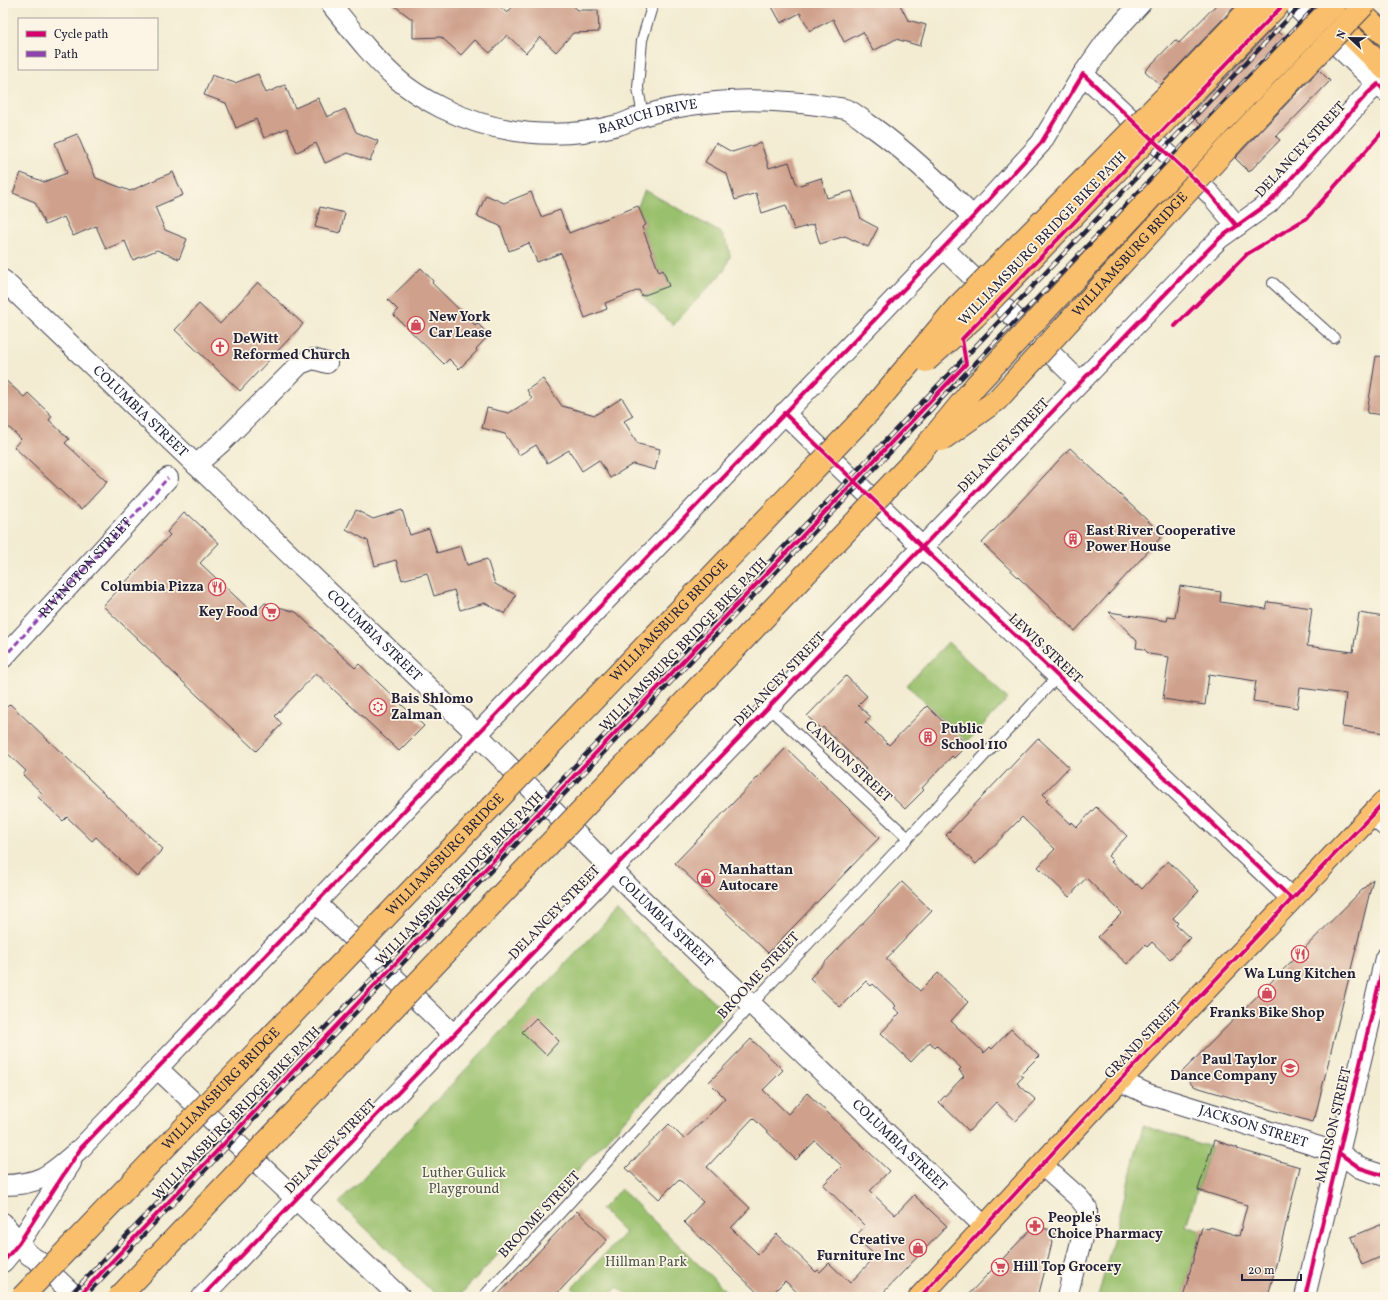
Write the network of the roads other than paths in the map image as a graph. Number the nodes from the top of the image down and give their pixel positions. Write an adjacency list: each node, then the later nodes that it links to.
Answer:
1 (330, 3): 14 (street, BARUCH DRIVE)
2 (654, 3): 14 (lane)
3 (1141, 3): 12 (street)
4 (1255, 3): 23 (main road, WILLIAMSBURG BRIDGE, bridge)
5 (1280, 3): 23 (main road, WILLIAMSBURG BRIDGE, bridge)
6 (1292, 3): 13 (street)
7 (1318, 3): 13 (main road)
8 (1336, 3): 25 (main road, WILLIAMSBURG BRIDGE, bridge)
9 (1351, 3): 11 (main road)
10 (1366, 3): 25 (main road, WILLIAMSBURG BRIDGE, bridge)
11 (1385, 36)
12 (1084, 74): 15 (street); 16 (street)
13 (1383, 82): 16 (street, DELANCEY STREET)
14 (643, 116): 15 (street, BARUCH DRIVE)
15 (973, 217): 17 (street)
16 (1237, 226): 22 (street, DELANCEY STREET)
17 (943, 248): 22 (street); 24 (street)
18 (3, 280): 26 (street, COLUMBIA STREET)
19 (1273, 283): 20 (lane)
20 (1334, 338)
21 (327, 363): 26 (street)
22 (1080, 382): 28 (street, DELANCEY STREET)
23 (869, 412): 53 (main road, WILLIAMSBURG BRIDGE, bridge)
24 (784, 413): 28 (street, LEWIS STREET); 32 (street)
25 (916, 458): 55 (main road, WILLIAMSBURG BRIDGE, bridge)
26 (196, 465): 32 (street, COLUMBIA STREET)
27 (168, 478): 29 (street, RIVINGTON STREET)
28 (922, 547): 30 (street, LEWIS STREET); 31 (street, DELANCEY STREET)
29 (3, 658)
30 (1058, 676): 34 (lane, BROOME STREET); 36 (street, LEWIS STREET)
31 (768, 707): 34 (lane, CANNON STREET); 35 (street, DELANCEY STREET)
32 (478, 735): 35 (street, COLUMBIA STREET); 37 (street)
33 (1380, 814): 36 (main road, GRAND STREET)
34 (908, 838): 39 (lane, BROOME STREET)
35 (611, 871): 39 (street, COLUMBIA STREET); 40 (street, DELANCEY STREET)
36 (1292, 899): 42 (main road, GRAND STREET)
37 (316, 903): 40 (street); 41 (street)
38 (1385, 958): 44 (street, MADISON STREET)
39 (752, 1005): 50 (street, COLUMBIA STREET); 58 (lane, BROOME STREET)
40 (454, 1035): 48 (street, DELANCEY STREET)
41 (158, 1069): 43 (street); 48 (street)
42 (1120, 1081): 44 (street, JACKSON STREET); 45 (main road, GRAND STREET)
43 (82, 1148): 47 (street); 51 (street)
44 (1339, 1153): 46 (street, JACKSON STREET); 61 (street, MADISON STREET)
45 (1042, 1165): 50 (main road, GRAND STREET); 60 (street)
46 (1385, 1176)
47 (3, 1185)
48 (296, 1199): 56 (street, DELANCEY STREET); 57 (street)
49 (3, 1223): 51 (street)
50 (985, 1227): 59 (main road, GRAND STREET)
51 (19, 1243): 52 (street); 54 (street)
52 (3, 1262)
53 (22, 1297)
54 (76, 1297)
55 (119, 1297)
56 (202, 1297)
57 (400, 1297)
58 (483, 1297)
59 (920, 1297)
60 (1067, 1297)
61 (1305, 1297)

